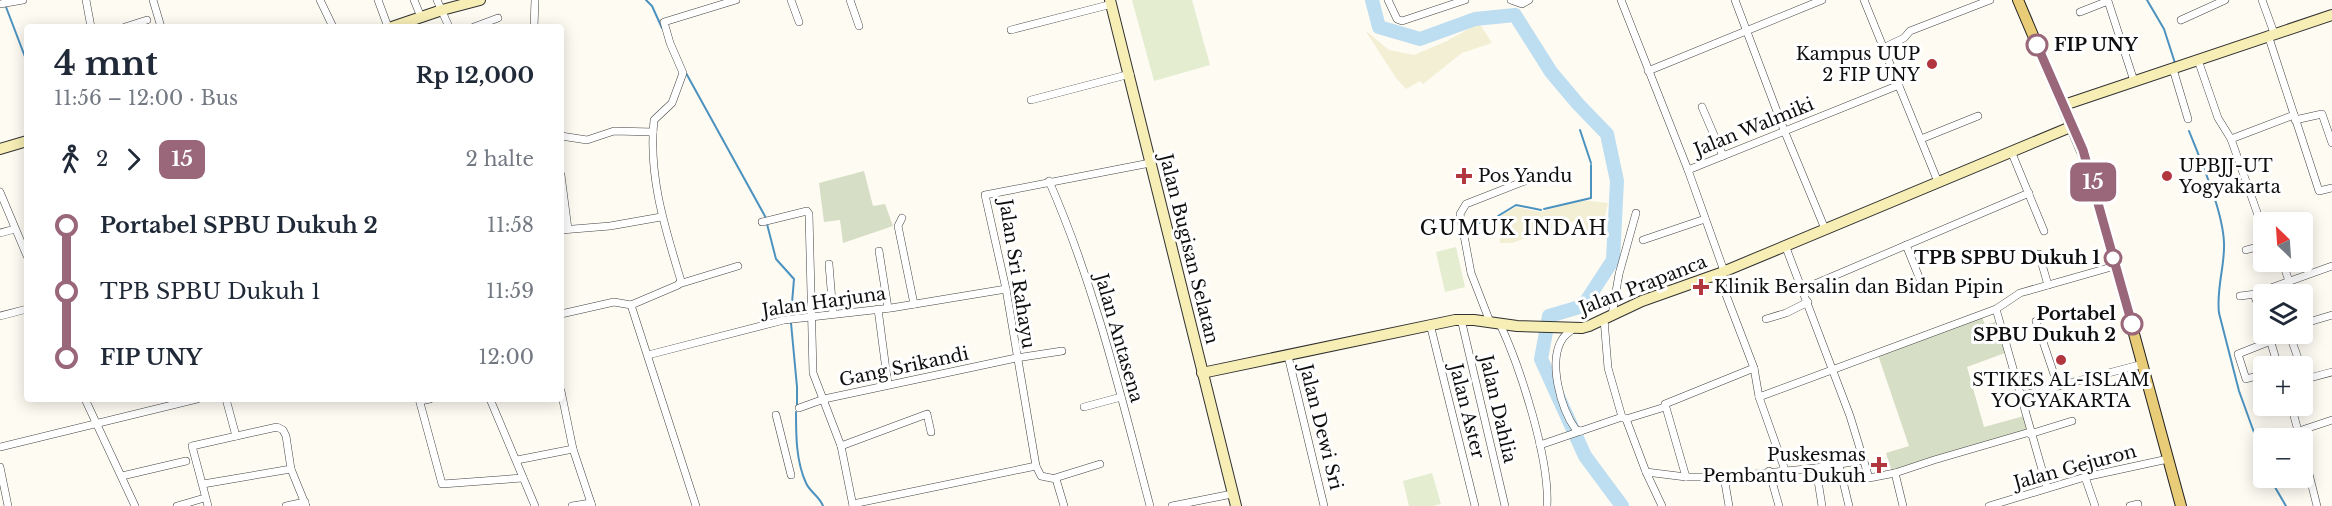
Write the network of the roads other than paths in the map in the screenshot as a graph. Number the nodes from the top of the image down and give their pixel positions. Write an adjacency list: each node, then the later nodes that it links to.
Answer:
1 (23, 0): 25 (street)
2 (86, 0): 34 (street)
3 (153, 0): 36 (street)
4 (320, 0): 37 (street)
5 (378, 0): 38 (street)
6 (414, 0): 29 (street)
7 (480, 0): 26 (street)
8 (535, 0): 42 (street)
9 (736, 0): 62 (street)
10 (791, 0): 33 (street)
11 (850, 0): 43 (street)
12 (1388, 0): 13 (street)
13 (1465, 0)
14 (1511, 0): 15 (street)
15 (1529, 0)
16 (1621, 0): 50 (street)
17 (1735, 0): 45 (street)
18 (1822, 0): 45 (street)
19 (1864, 0): 47 (street)
20 (1990, 0): 47 (street)
21 (2018, 0): 55 (main road)
22 (2225, 0): 31 (street)
23 (2262, 0): 46 (street)
24 (1111, 2): 44 (street); 51 (street, Jalan Bugisan Selatan)
25 (0, 4)
26 (439, 5): 29 (street); 40 (street)
27 (2080, 12): 52 (street)
28 (2332, 15): 46 (street)
29 (421, 17): 39 (street)
30 (498, 18): 41 (street)
31 (2181, 20)
32 (147, 21): 35 (street)
33 (799, 22)
34 (90, 24)
35 (136, 24)
36 (160, 24)
37 (332, 24)
38 (389, 24)
39 (399, 24)
40 (448, 24)
41 (482, 24)
42 (534, 24)
43 (859, 26)
44 (1011, 30)
45 (1746, 32): 50 (street); 61 (street)
46 (2271, 34): 48 (street); 58 (street)
47 (1883, 48): 53 (street)
48 (2198, 60): 49 (street); 65 (street)
49 (2173, 69): 52 (street); 59 (street)
50 (1648, 71): 72 (street)
51 (1130, 74): 54 (street); 71 (street, Jalan Bugisan Selatan)
52 (2134, 81): 55 (street)
53 (1899, 85): 61 (street, Jalan Walmiki); 64 (street)
54 (1031, 100)
55 (2064, 105): 60 (main road)
56 (1702, 107): 70 (street)
57 (1978, 116): 64 (street)
58 (2294, 118): 65 (street); 67 (street); 76 (street)
59 (2188, 119)
60 (2073, 126): 69 (street, Jalan Prapanca); 100 (main road)
61 (1784, 130): 70 (street, Jalan Walmiki); 86 (street)
62 (653, 132): 63 (street); 81 (street)
63 (564, 136)
64 (1921, 139): 75 (street)
65 (2231, 139): 79 (street)
66 (24, 142): 68 (street)
67 (2332, 143)
68 (0, 150)
69 (2011, 151): 75 (street, Jalan Prapanca); 78 (street)
70 (1723, 156): 72 (street, Jalan Walmiki)
71 (1150, 163): 74 (street, Jalan Sri Rahayu); 142 (street, Jalan Bugisan Selatan)
72 (1688, 170): 83 (street)
73 (1530, 179): 130 (street)
74 (1049, 181): 109 (street, Jalan Sri Rahayu); 148 (street, Jalan Antasena)
75 (1938, 182): 86 (street, Jalan Prapanca)
76 (2332, 188)
77 (0, 192): 85 (street)
78 (2029, 193): 88 (street); 92 (street)
79 (2257, 212)
80 (1636, 213): 125 (street)
81 (661, 217): 87 (street); 106 (street)
82 (902, 218): 114 (street)
83 (1705, 219): 90 (street); 103 (street)
84 (762, 222): 124 (street)
85 (15, 229): 89 (street); 94 (street)
86 (1825, 229): 91 (street, Jalan Prapanca)
87 (564, 230)
88 (2044, 231)
89 (0, 233)
90 (1643, 240)
91 (1785, 245): 103 (street, Jalan Prapanca); 110 (street)
92 (1906, 245): 105 (street); 110 (street)
93 (2253, 248): 95 (street)
94 (24, 249)
95 (2246, 250)
96 (879, 251): 116 (street)
97 (2039, 254): 108 (street)
98 (829, 264): 121 (street)
99 (738, 266): 106 (street)
100 (2115, 266): 108 (street); 138 (main road)
101 (2332, 266): 104 (street)
102 (2286, 272): 104 (street)
103 (1721, 273): 125 (street, Jalan Prapanca); 139 (street)
104 (2289, 281): 107 (street)
105 (1921, 282)
106 (679, 284): 115 (street)
107 (2281, 284)
108 (2048, 285): 118 (street)
109 (1006, 289): 114 (street, Jalan Harjuna); 137 (street, Jalan Sri Rahayu)
110 (1803, 289): 113 (street)
111 (2253, 294): 112 (street)
112 (2240, 296)
113 (1808, 302): 127 (street); 140 (street)
114 (914, 304): 116 (street, Jalan Harjuna)
115 (631, 305): 120 (street); 135 (street)
116 (888, 308): 117 (street, Jalan Harjuna)
117 (878, 309): 121 (street, Jalan Harjuna); 145 (street)
118 (1996, 309): 140 (street); 147 (street)
119 (24, 310): 123 (street)
120 (564, 313)
121 (833, 314): 124 (street, Jalan Harjuna)
122 (2332, 315): 129 (street)
123 (0, 316)
124 (811, 317): 135 (street, Jalan Harjuna); 150 (street)
125 (1608, 317): 132 (street, Jalan Prapanca); 162 (street)
126 (1461, 319): 130 (street, Jalan Prapanca); 131 (street, Jalan Prapanca); 218 (street, Jalan Dahlia)
127 (1766, 320)
128 (2036, 321): 146 (street)
129 (2313, 321)
130 (1495, 323): 132 (street, Jalan Prapanca); 172 (street)
131 (1430, 324): 136 (street, Jalan Prapanca); 217 (street, Jalan Aster)
132 (1569, 328): 168 (street)
133 (2255, 344): 143 (street)
134 (1062, 351): 137 (street, Gang Srikandi)
135 (648, 355): 211 (street)
136 (1288, 356): 142 (street, Jalan Prapanca); 216 (street, Jalan Dewi Sri)
137 (1016, 358): 145 (street, Gang Srikandi); 181 (street, Jalan Sri Rahayu)
138 (2143, 364): 146 (street); 175 (main road)
139 (1754, 368): 149 (street); 158 (street)
140 (1833, 370): 149 (street); 177 (street)
141 (2332, 372): 144 (street)
142 (1202, 373): 199 (street, Jalan Bugisan Selatan)
143 (2253, 377)
144 (2313, 377)
145 (888, 386): 150 (street, Gang Srikandi)
146 (2058, 386): 147 (street)
147 (2020, 396): 169 (street)
148 (1121, 397): 159 (street); 213 (street, Jalan Antasena)
149 (1759, 397): 185 (street)
150 (825, 399): 160 (street, Gang Srikandi); 171 (street)
151 (86, 402): 165 (street)
152 (184, 402): 165 (street)
153 (227, 402): 170 (street)
154 (232, 402): 170 (street)
155 (421, 402): 194 (street)
156 (491, 402): 176 (street)
157 (563, 402): 174 (street)
158 (1665, 406): 162 (street); 191 (street)
159 (1084, 407)
160 (799, 408)
161 (776, 415): 189 (street)
162 (1624, 418): 168 (street); 187 (street)
163 (2332, 420): 166 (street)
164 (2072, 421): 169 (street)
165 (94, 423): 173 (street); 190 (street)
166 (2313, 428)
167 (931, 432): 171 (street)
168 (1580, 432): 172 (street)
169 (2030, 433): 188 (street); 197 (street)
170 (238, 435): 184 (street); 196 (street)
171 (841, 446): 203 (street)
172 (1540, 446): 219 (street)
173 (0, 447)
174 (573, 449): 176 (street); 202 (street)
175 (2168, 459): 193 (street, Jalan Gejuron); 228 (main road)
176 (517, 460): 194 (street)
177 (1864, 460): 180 (street); 188 (street)
178 (186, 461): 190 (street)
179 (1100, 464): 195 (street)
180 (1839, 465): 183 (street); 224 (street)
181 (1036, 466): 195 (street); 203 (street)
182 (0, 467): 204 (street)
183 (1816, 468): 185 (street); 223 (street)
184 (291, 469): 196 (street); 201 (street)
185 (1785, 470): 186 (street)
186 (1769, 471): 192 (street); 222 (street)
187 (1646, 472): 191 (street); 220 (street)
188 (1895, 474): 225 (street)
189 (791, 475)
190 (122, 476): 205 (street)
191 (1686, 477): 192 (street)
192 (1724, 477): 221 (street)
193 (2085, 477): 197 (street, Jalan Gejuron); 227 (street)
194 (523, 478): 209 (street)
195 (1055, 478): 212 (street)
196 (203, 484): 207 (street)
197 (2047, 487): 226 (street, Jalan Gejuron)
198 (2313, 487): 229 (street)
199 (1232, 494): 214 (street); 215 (street, Jalan Bugisan Selatan)
200 (201, 499): 206 (street)
201 (306, 504): 208 (street)
202 (592, 504): 210 (street)
203 (853, 505)
204 (8, 506)
205 (135, 506)
206 (177, 506)
207 (208, 506)
208 (286, 506)
209 (535, 506)
210 (572, 506)
211 (696, 506)
212 (1064, 506)
213 (1150, 506)
214 (1172, 506)
215 (1236, 506)
216 (1324, 506)
217 (1475, 506)
218 (1505, 506)
219 (1547, 506)
220 (1662, 506)
221 (1729, 506)
222 (1779, 506)
223 (1822, 506)
224 (1849, 506)
225 (1903, 506)
226 (1989, 506)
227 (2095, 506)
228 (2181, 506)
229 (2318, 506)

